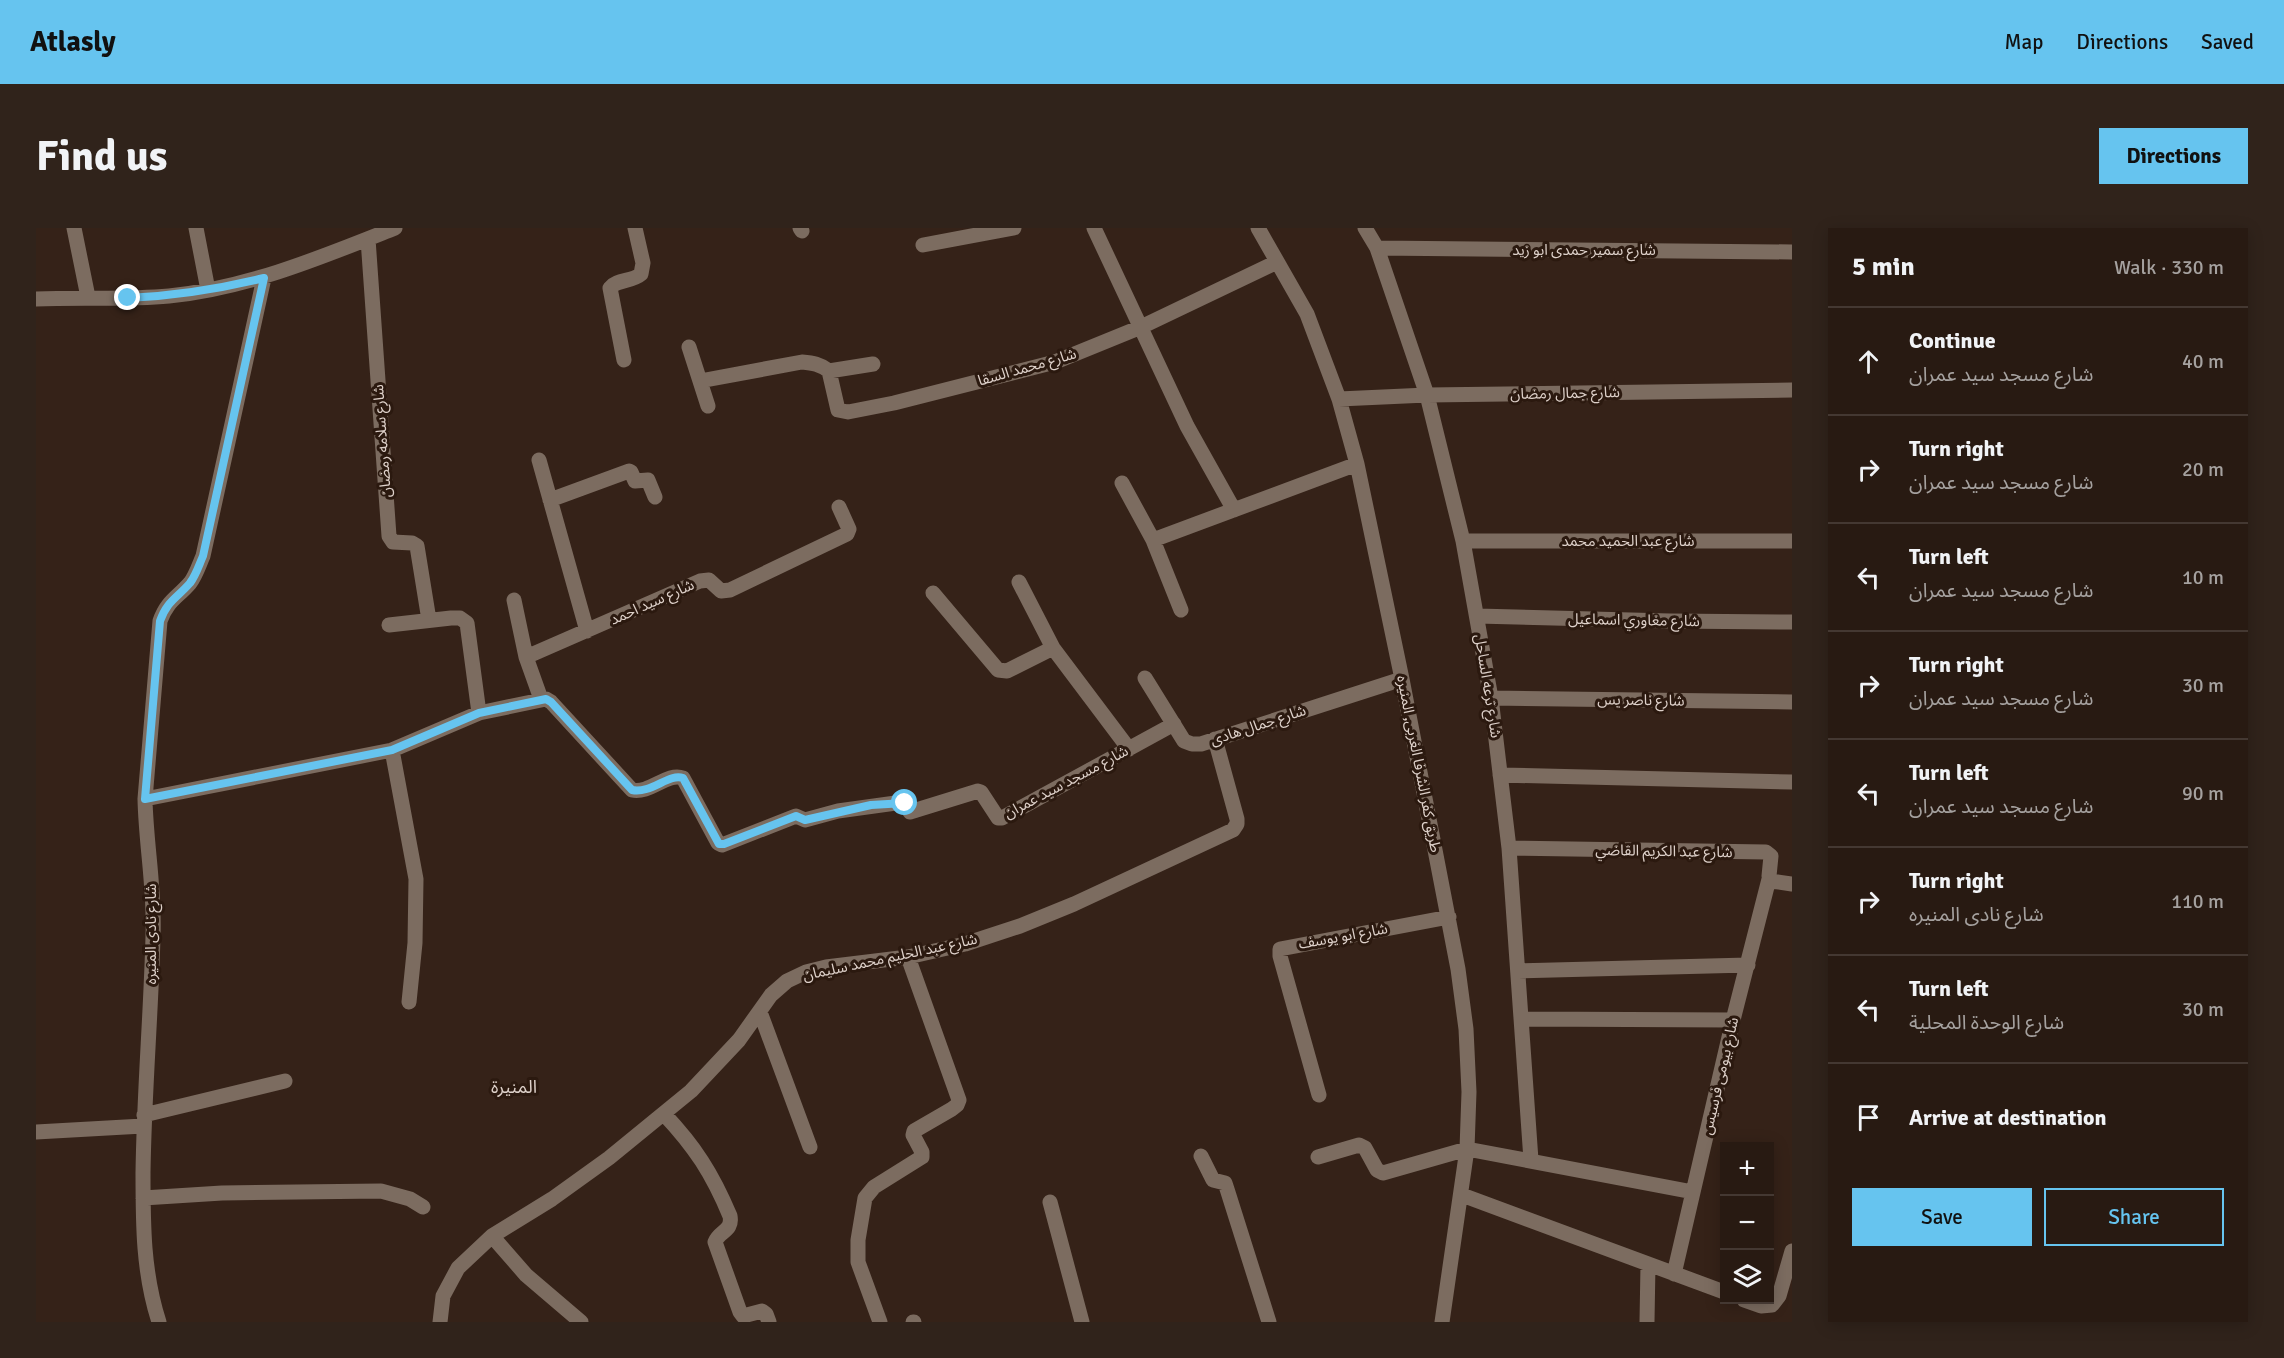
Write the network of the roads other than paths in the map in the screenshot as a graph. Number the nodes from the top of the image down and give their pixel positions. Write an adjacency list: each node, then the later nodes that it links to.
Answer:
1 (75, 228): 16 (street)
2 (196, 228): 15 (street)
3 (395, 228): 9 (street)
4 (635, 228): 20 (street)
5 (1014, 228): 10 (street)
6 (1094, 228): 18 (street)
7 (1258, 228): 13 (street, طريق كفر الشرفا الغربى, المنيره)
8 (1365, 228): 11 (street, شارع ترعه الساحل)
9 (368, 239): 14 (street); 43 (street, شارع سلامه رمضان)
10 (923, 245)
11 (1377, 248): 12 (street, شارع سمير حمدى ابو زيد); 25 (street, شارع ترعه الساحل)
12 (1792, 252)
13 (1277, 262): 18 (street, شارع محمد السقا); 26 (street, طريق كفر الشرفا الغربى, المنيره)
14 (264, 278): 15 (street); 61 (street, شارع نادى المنيره)
15 (208, 290): 16 (street)
16 (88, 297): 17 (street)
17 (36, 299)
18 (1142, 327): 22 (street, شارع محمد السقا); 34 (street)
19 (688, 347): 23 (street)
20 (624, 360)
21 (873, 364): 22 (street)
22 (829, 370): 23 (street)
23 (700, 381): 27 (street)
24 (1792, 390): 25 (street, شارع جمال رمضان)
25 (1427, 395): 26 (street, شارع جمال رمضان); 36 (street, شارع ترعه الساحل)
26 (1339, 399): 29 (street, طريق كفر الشرفا الغربى, المنيره)
27 (708, 406)
28 (539, 460): 32 (street)
29 (1356, 464): 34 (street); 50 (street, طريق كفر الشرفا الغربى, المنيره)
30 (1122, 483): 35 (street)
31 (655, 497): 32 (street)
32 (550, 501): 46 (street)
33 (839, 507): 46 (street, شارع سيد احمد)
34 (1233, 510): 35 (street)
35 (1153, 540): 41 (street)
36 (1463, 540): 37 (street, شارع عبد الحميد محمد); 42 (street, شارع ترعه الساحل)
37 (1792, 541)
38 (1018, 582): 47 (street)
39 (933, 593): 47 (street)
40 (514, 600): 48 (street)
41 (1181, 610)
42 (1477, 616): 44 (street, شارع مغاوري اسماعيل); 51 (street, شارع ترعه الساحل)
43 (429, 620): 45 (street); 54 (street)
44 (1792, 622)
45 (389, 625)
46 (587, 631): 48 (street, شارع سيد احمد)
47 (1053, 648): 57 (street)
48 (526, 657): 52 (street)
49 (1145, 678): 55 (street, شارع جمال هادى)
50 (1402, 679): 56 (street, شارع جمال هادى); 65 (street, طريق كفر الشرفا الغربى, المنيره)
51 (1491, 698): 53 (street, شارع ناصر يس); 59 (street, شارع ترعه الساحل)
52 (541, 699): 54 (street); 57 (street, شارع مسجد سيد عمران)
53 (1792, 702)
54 (479, 713): 58 (street)
55 (1174, 724): 56 (street, شارع جمال هادى); 57 (street, شارع مسجد سيد عمران)
56 (1215, 739): 66 (street, شارع عبد الحليم محمد سليمان)
57 (1129, 749)
58 (392, 750): 61 (street); 69 (street)
59 (1500, 775): 60 (street); 62 (street, شارع ترعه الساحل)
60 (1792, 782)
61 (145, 799): 76 (street, شارع نادى المنيره)
62 (1509, 848): 63 (street, شارع عبد الكريم القاضي); 68 (street, شارع ترعه الساحل)
63 (1769, 879): 64 (street); 67 (street, شارع بيومى فرسيس)
64 (1792, 884)
65 (1449, 917): 74 (street, شارع ابو يوسف); 79 (street, طريق كفر الشرفا الغربى, المنيره)
66 (908, 957): 70 (street, شارع عبد الحليم محمد سليمان); 100 (street)
67 (1748, 965): 68 (street); 72 (street, شارع بيومى فرسيس)
68 (1519, 971): 71 (street, شارع ترعه الساحل)
69 (409, 1002)
70 (760, 1012): 75 (street, شارع عبد الحليم محمد سليمان); 78 (street)
71 (1522, 1019): 72 (street); 82 (street, شارع ترعه الساحل)
72 (1733, 1020): 83 (street, شارع بيومى فرسيس)
73 (285, 1081): 76 (street)
74 (1320, 1095)
75 (664, 1114): 88 (street, شارع عبد الحليم محمد سليمان); 99 (street)
76 (144, 1120): 77 (street); 85 (street, شارع نادى المنيره)
77 (36, 1132)
78 (810, 1147)
79 (1467, 1149): 81 (street); 82 (street); 84 (street, طريق كفر الشرفا الغربى, المنيره)
80 (1201, 1156): 102 (street)
81 (1318, 1157)
82 (1531, 1160): 83 (street)
83 (1693, 1192): 91 (street, شارع بيومى فرسيس)
84 (1462, 1195): 90 (street); 103 (street, طريق كفر الشرفا الغربى, المنيره)
85 (143, 1198): 87 (street); 96 (street, شارع نادى المنيره)
86 (1050, 1202): 101 (street)
87 (423, 1207)
88 (492, 1236): 97 (street, شارع عبد الحليم محمد سليمان); 98 (street)
89 (1792, 1251): 93 (street)
90 (1648, 1264): 91 (street); 104 (street)
91 (1674, 1274): 92 (street)
92 (1720, 1290)
93 (1774, 1302)
94 (1758, 1304): 95 (street)
95 (1773, 1304)
96 (159, 1322)
97 (440, 1322)
98 (580, 1322)
99 (769, 1322)
100 (880, 1322)
101 (1082, 1322)
102 (1269, 1322)
103 (1442, 1322)
104 (1647, 1322)

